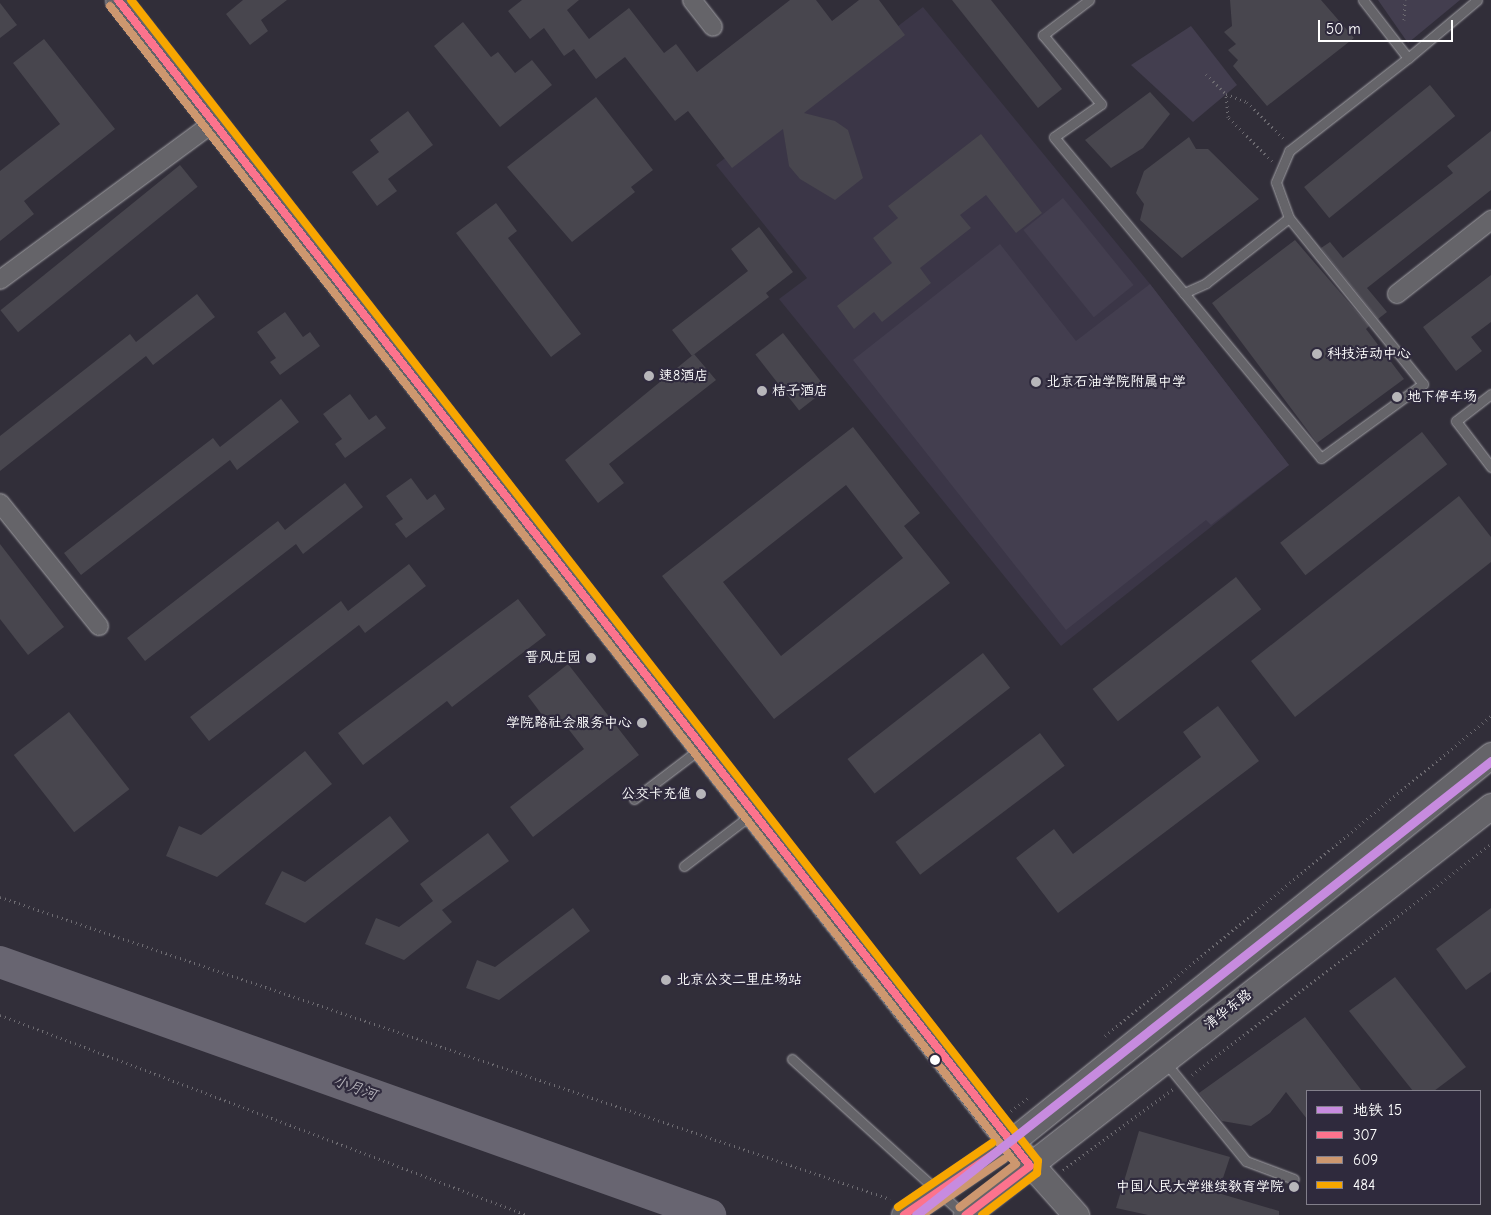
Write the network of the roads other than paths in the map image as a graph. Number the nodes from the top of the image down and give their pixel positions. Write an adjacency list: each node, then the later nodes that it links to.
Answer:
1 (118, 0): 8 (street)
2 (692, 0): 6 (street)
3 (1089, 0): 12 (lane)
4 (1363, 0): 7 (lane)
5 (1477, 0): 7 (lane)
6 (713, 27)
7 (1408, 58): 9 (lane)
8 (214, 122): 11 (street); 18 (street)
9 (1289, 218): 12 (lane); 12 (lane)
10 (1491, 220): 13 (street)
11 (0, 280)
12 (1184, 294)
13 (1397, 294)
14 (1491, 394): 15 (lane)
15 (1491, 467)
16 (0, 503): 17 (street)
17 (99, 626)
18 (703, 747): 20 (lane); 22 (street)
19 (1491, 755): 26 (street)
20 (634, 799)
21 (1491, 806): 25 (street, 清华东路)
22 (754, 813): 23 (lane); 26 (street)
23 (684, 866)
24 (792, 1059): 29 (lane)
25 (1163, 1060): 27 (street, 清华东路); 28 (lane)
26 (1003, 1133): 27 (street); 29 (street)
27 (1037, 1175): 31 (street, 清华东路); 32 (street)
28 (1294, 1179)
29 (934, 1192): 30 (street); 31 (lane)
30 (897, 1207)
31 (965, 1215)
32 (1076, 1215)

